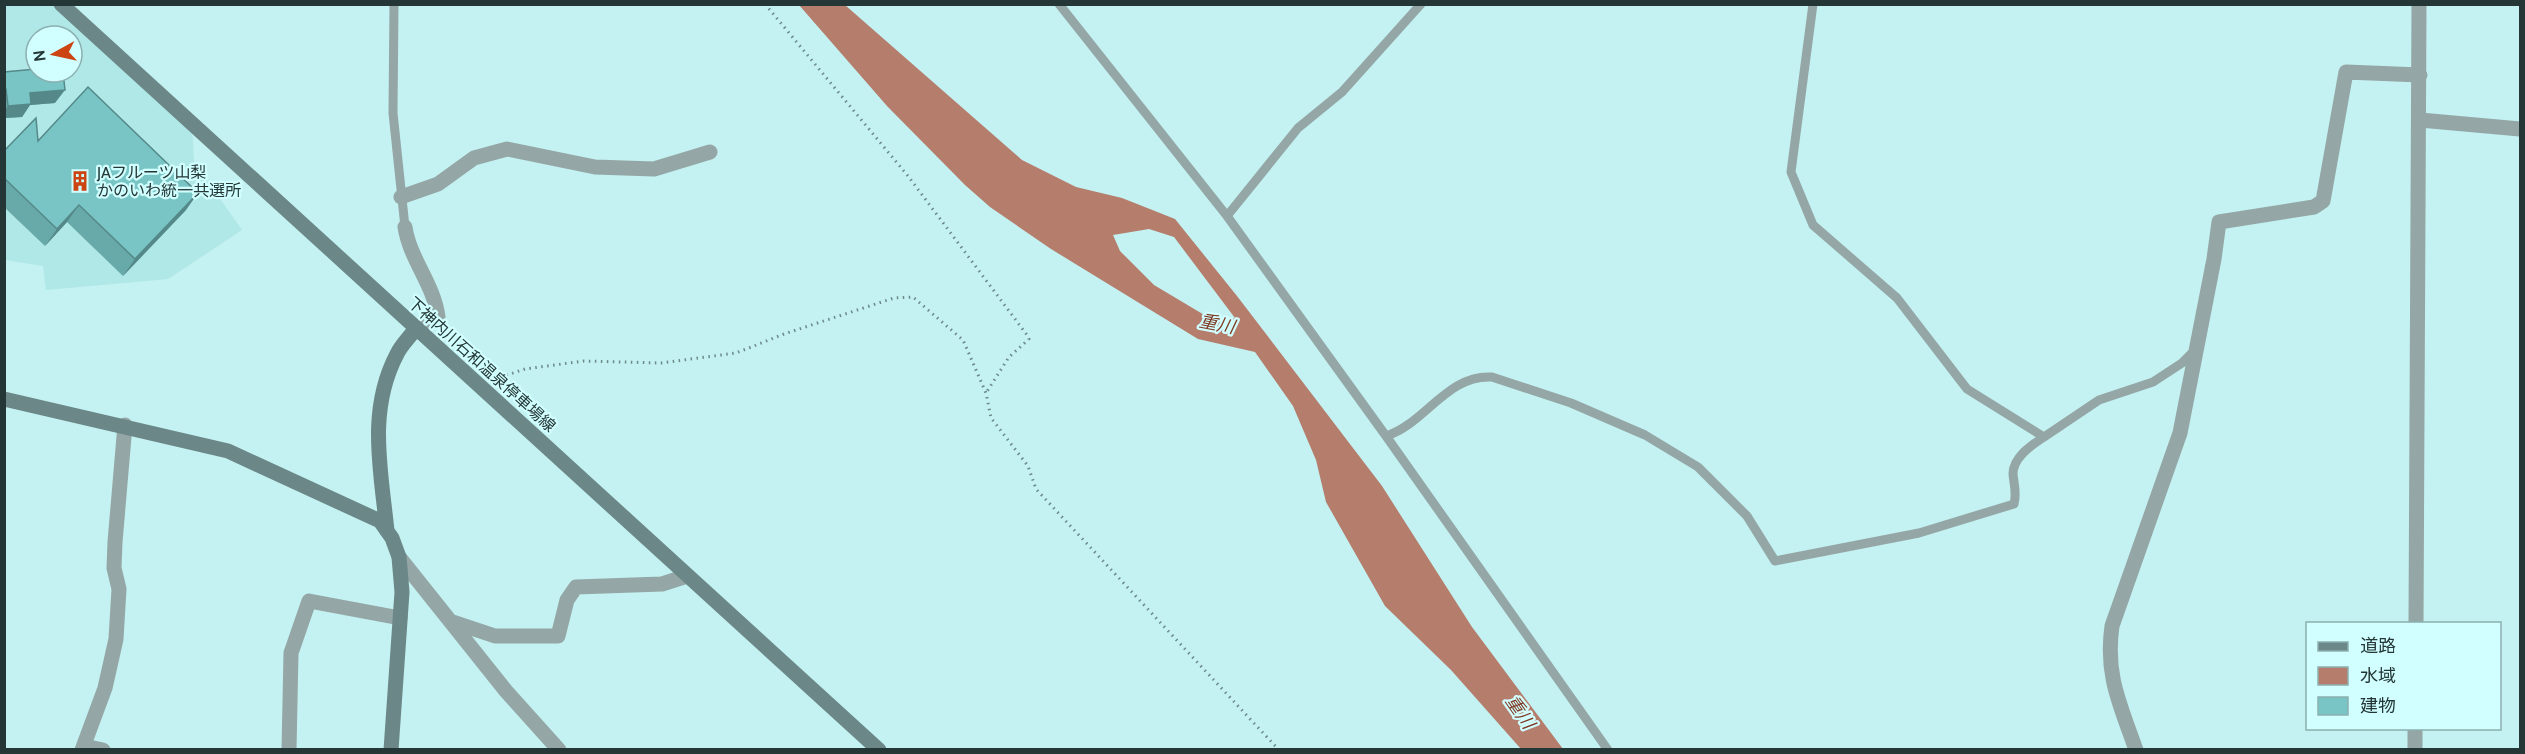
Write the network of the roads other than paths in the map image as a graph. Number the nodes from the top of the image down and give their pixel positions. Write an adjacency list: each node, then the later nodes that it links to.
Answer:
1 (61, 4): 14 (main road, 下神内川石和温泉停車場線)
2 (394, 4): 11 (lane)
3 (1059, 4): 12 (lane)
4 (1421, 4): 12 (lane)
5 (1813, 4): 19 (lane)
6 (2419, 4): 7 (street)
7 (2420, 75): 8 (street); 15 (street)
8 (2420, 120): 9 (street); 25 (street)
9 (2520, 129)
10 (710, 152): 11 (street)
11 (401, 197): 13 (lane)
12 (1227, 216): 18 (lane)
13 (405, 227): 14 (street)
14 (416, 328): 20 (main road); 22 (main road, 下神内川石和温泉停車場線)
15 (2196, 349): 19 (lane); 34 (street)
16 (4, 399): 17 (main road)
17 (125, 425): 20 (main road); 27 (street)
18 (1386, 436): 19 (lane); 33 (lane)
19 (2044, 437)
20 (387, 531): 21 (main road)
21 (399, 557): 23 (main road); 24 (street)
22 (687, 576): 24 (street); 32 (main road, 下神内川石和温泉停車場線)
23 (400, 618): 29 (street); 30 (main road)
24 (450, 621): 31 (street)
25 (2416, 622)
26 (2415, 730): 35 (street)
27 (83, 748): 28 (street)
28 (103, 750)
29 (289, 750)
30 (390, 750)
31 (559, 750)
32 (879, 750)
33 (1608, 750)
34 (2136, 750)
35 (2415, 750)

